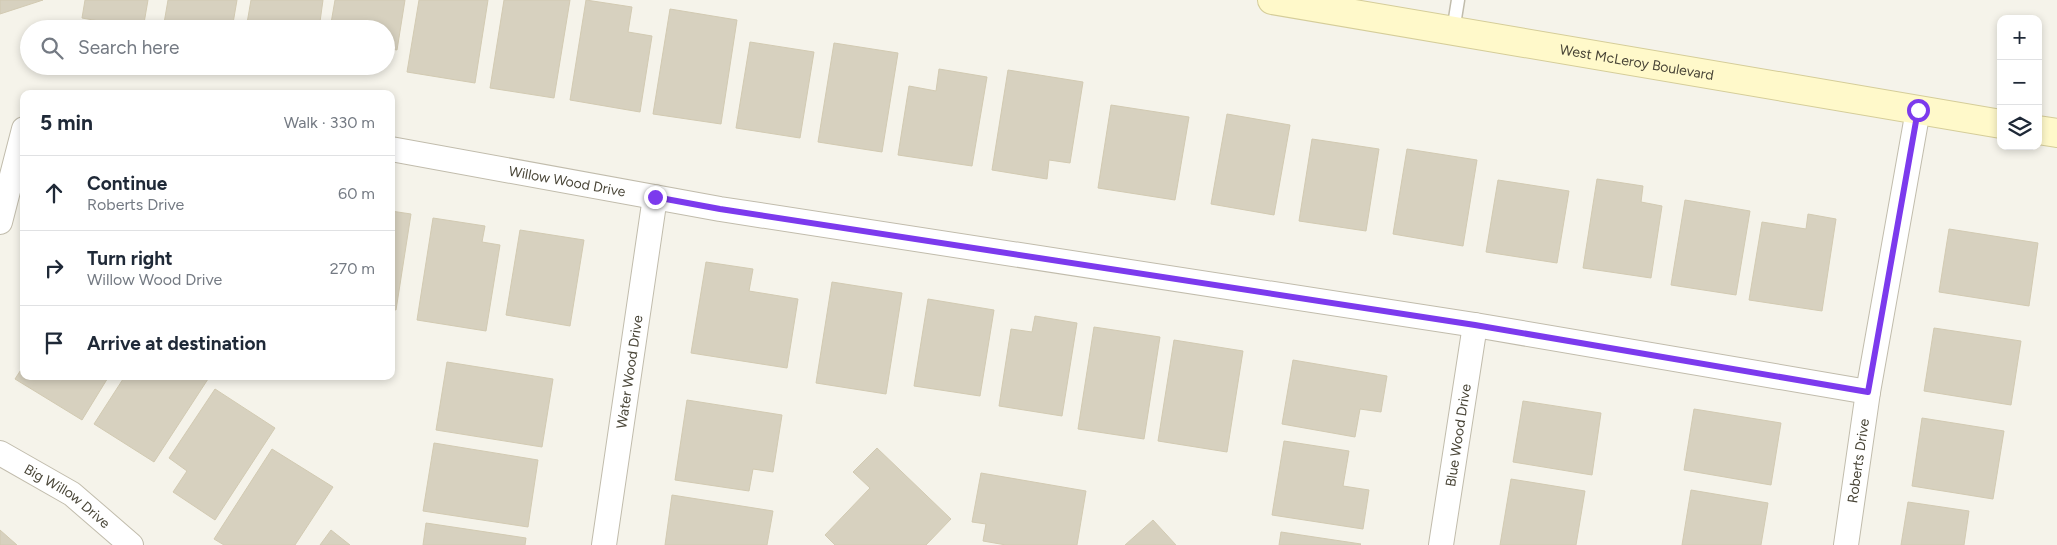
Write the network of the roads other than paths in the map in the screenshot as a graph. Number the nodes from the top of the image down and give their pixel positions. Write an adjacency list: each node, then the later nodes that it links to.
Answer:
1 (1272, 0): 3 (main road, West McLeroy Boulevard)
2 (1458, 0): 3 (lane)
3 (1453, 31): 4 (main road, West McLeroy Boulevard)
4 (1918, 110): 5 (main road, West McLeroy Boulevard); 13 (street, Roberts Drive)
5 (1997, 123)
6 (2042, 131): 7 (main road)
7 (2057, 134)
8 (20, 141): 11 (street)
9 (395, 149): 10 (street, Willow Wood Drive)
10 (655, 197): 12 (street, Willow Wood Drive); 16 (street, Water Wood Drive)
11 (0, 222)
12 (1475, 325): 13 (street, Willow Wood Drive); 17 (street, Blue Wood Drive)
13 (1868, 392): 18 (street, Roberts Drive)
14 (0, 453): 15 (street, Big Willow Drive)
15 (132, 545)
16 (604, 545)
17 (1441, 545)
18 (1846, 545)

